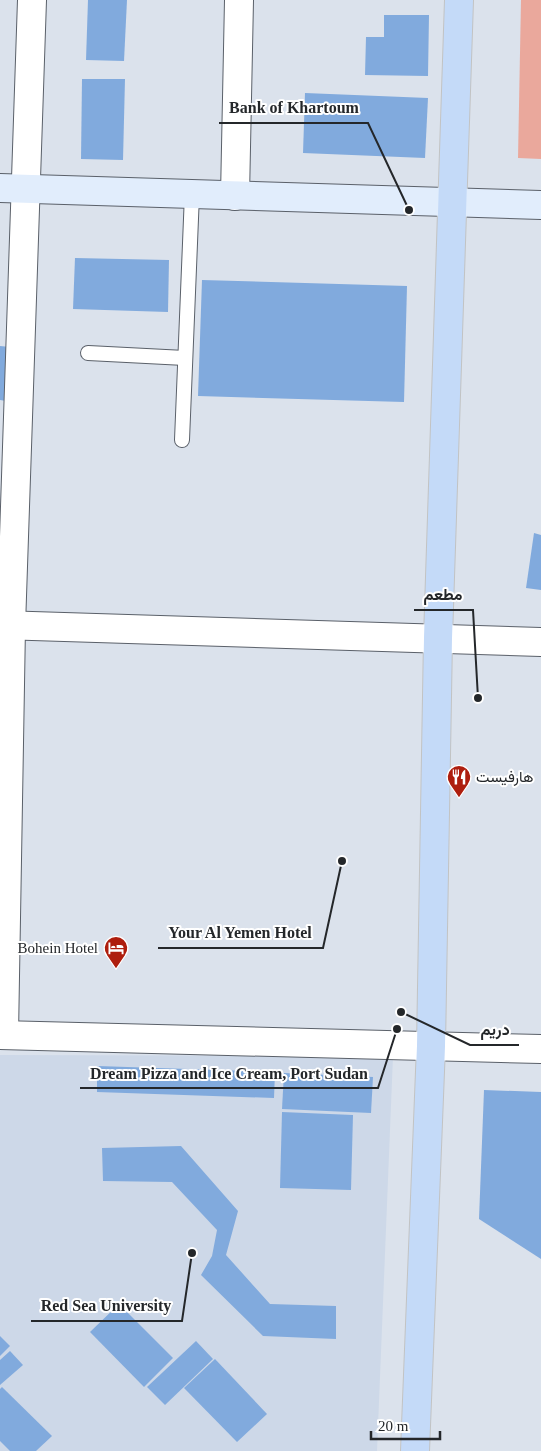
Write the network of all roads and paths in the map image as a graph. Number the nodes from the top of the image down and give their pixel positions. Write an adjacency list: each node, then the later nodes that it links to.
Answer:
1 (32, 0): 4 (street)
2 (239, 0): 6 (street)
3 (459, 0): 7 (main road)
4 (12, 188): 5 (street); 11 (street)
5 (192, 194): 6 (street); 10 (lane)
6 (235, 196): 7 (street)
7 (452, 202): 8 (street); 14 (main road)
8 (541, 205)
9 (88, 353): 10 (lane)
10 (185, 358): 12 (lane)
11 (9, 414): 13 (street)
12 (182, 440)
13 (6, 625): 14 (street); 16 (street)
14 (438, 638): 15 (street); 18 (main road)
15 (541, 642)
16 (4, 834): 17 (street)
17 (2, 1035): 18 (street)
18 (431, 1046): 19 (street); 20 (main road)
19 (541, 1049)
20 (415, 1451)

